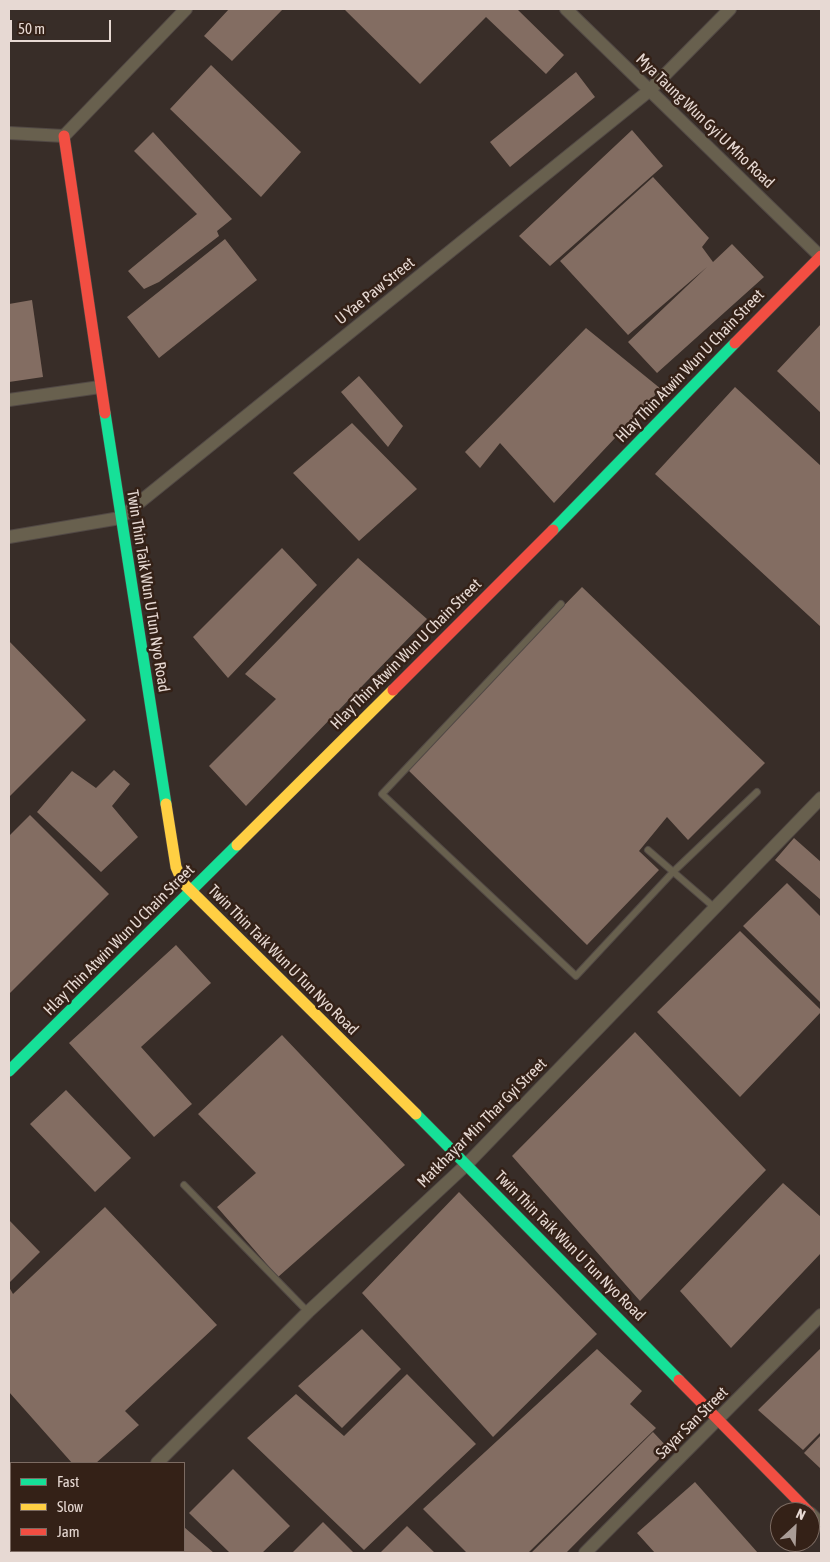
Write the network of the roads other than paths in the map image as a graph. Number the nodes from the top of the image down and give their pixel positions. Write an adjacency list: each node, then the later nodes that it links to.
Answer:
1 (186, 9): 6 (street)
2 (566, 9): 4 (street, Mya Taung Wun Gyi U Mho Road)
3 (730, 9): 4 (street, U Yae Paw Street)
4 (650, 90): 7 (street, Mya Taung Wun Gyi U Mho Road); 10 (street, U Yae Paw Street)
5 (9, 133): 6 (street)
6 (64, 136): 8 (street, Twin Thin Taik Wun U Tun Nyo Road)
7 (821, 256): 17 (street, Hlay Thin Atwin Wun U Chain Street)
8 (100, 387): 9 (street); 10 (street, Twin Thin Taik Wun U Tun Nyo Road)
9 (9, 400)
10 (120, 518): 11 (street, U Yae Paw Street); 17 (street, Twin Thin Taik Wun U Tun Nyo Road)
11 (9, 537)
12 (561, 604): 16 (lane)
13 (757, 792): 16 (lane)
14 (821, 798): 18 (street, Matkhayar Min Thar Gyi Street)
15 (648, 850): 16 (lane)
16 (673, 872): 18 (lane)
17 (191, 892): 19 (street, Hlay Thin Atwin Wun U Chain Street); 20 (street, Twin Thin Taik Wun U Tun Nyo Road)
18 (715, 908): 20 (street, Matkhayar Min Thar Gyi Street)
19 (9, 1071)
20 (467, 1164): 22 (street, Matkhayar Min Thar Gyi Street); 24 (street, Twin Thin Taik Wun U Tun Nyo Road)
21 (184, 1185): 22 (lane)
22 (308, 1312): 25 (street, Matkhayar Min Thar Gyi Street)
23 (821, 1315): 24 (street, Sayar San Street)
24 (718, 1420): 26 (street, Twin Thin Taik Wun U Tun Nyo Road); 27 (street, Sayar San Street)
25 (158, 1462)
26 (800, 1502)
27 (584, 1553)

